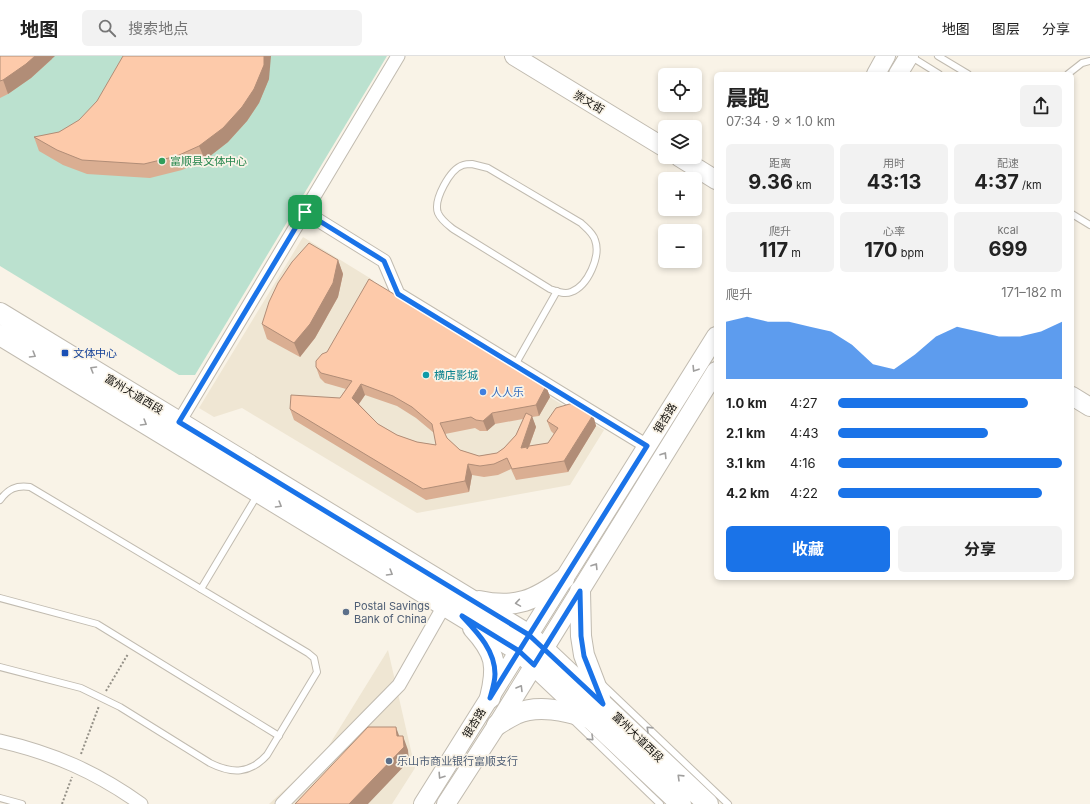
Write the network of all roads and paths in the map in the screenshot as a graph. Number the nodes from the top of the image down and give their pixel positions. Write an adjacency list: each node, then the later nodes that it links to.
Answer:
1 (398, 56): 15 (street)
2 (514, 56): 12 (main road, 崇文街)
3 (886, 56): 7 (main road)
4 (910, 56): 8 (main road); 9 (lane)
5 (938, 56): 10 (lane)
6 (1090, 61): 11 (lane)
7 (877, 72)
8 (899, 72)
9 (937, 72)
10 (965, 72)
11 (1071, 72)
12 (658, 144)
13 (690, 164): 14 (main road)
14 (714, 179)
15 (305, 212): 22 (street); 26 (street)
16 (1074, 215): 17 (lane)
17 (1090, 225)
18 (557, 291): 18 (lane); 22 (lane)
19 (0, 313): 26 (main road, 富州大道西段, one-way to 19)
20 (0, 335): 28 (main road, 富州大道西段, one-way to 28)
21 (714, 339): 27 (main road, 银杏路, one-way to 27)
22 (515, 365): 27 (street)
23 (714, 374): 32 (main road, 银杏路, one-way to 23)
24 (1074, 397): 25 (main road)
25 (1090, 407)
26 (179, 422): 35 (main road, 富州大道西段)
27 (647, 446): 30 (main road, 银杏路)
28 (259, 492): 31 (lane); 34 (main road, 富州大道西段, one-way to 34)
29 (0, 500): 31 (lane)
30 (564, 579): 35 (main road, one-way to 35); 36 (main road, 银杏路)
31 (201, 589): 46 (lane)
32 (580, 591): 38 (main road, 银杏路); 40 (main road)
33 (0, 598): 37 (lane)
34 (444, 606): 35 (main road, 富州大道西段); 53 (street)
35 (466, 608): 36 (main road, 富州大道西段); 42 (main road)
36 (524, 643): 38 (main road, 富州大道西段); 42 (main road, 银杏路)
37 (133, 646): 41 (path); 46 (lane)
38 (539, 657): 44 (main road, 富州大道西段); 45 (main road, 银杏路, one-way to 38)
39 (0, 668): 41 (lane)
40 (590, 673): 44 (main road); 59 (lane, one-way to 40)
41 (102, 698): 46 (lane); 48 (path)
42 (490, 698): 54 (main road, 银杏路, one-way to 54)
43 (563, 711): 44 (main road); 45 (main road); 56 (lane, one-way to 56)
44 (597, 711): 57 (main road, 富州大道西段); 58 (main road, 富州大道西段, one-way to 44)
45 (497, 725): 55 (main road, 银杏路)
46 (278, 736)
47 (0, 740): 48 (street)
48 (77, 765): 51 (path); 52 (street)
49 (0, 798): 50 (lane)
50 (22, 804)
51 (62, 804)
52 (141, 804)
53 (282, 804)
54 (423, 804)
55 (446, 804)
56 (660, 804)
57 (681, 804)
58 (708, 804)
59 (728, 804)

